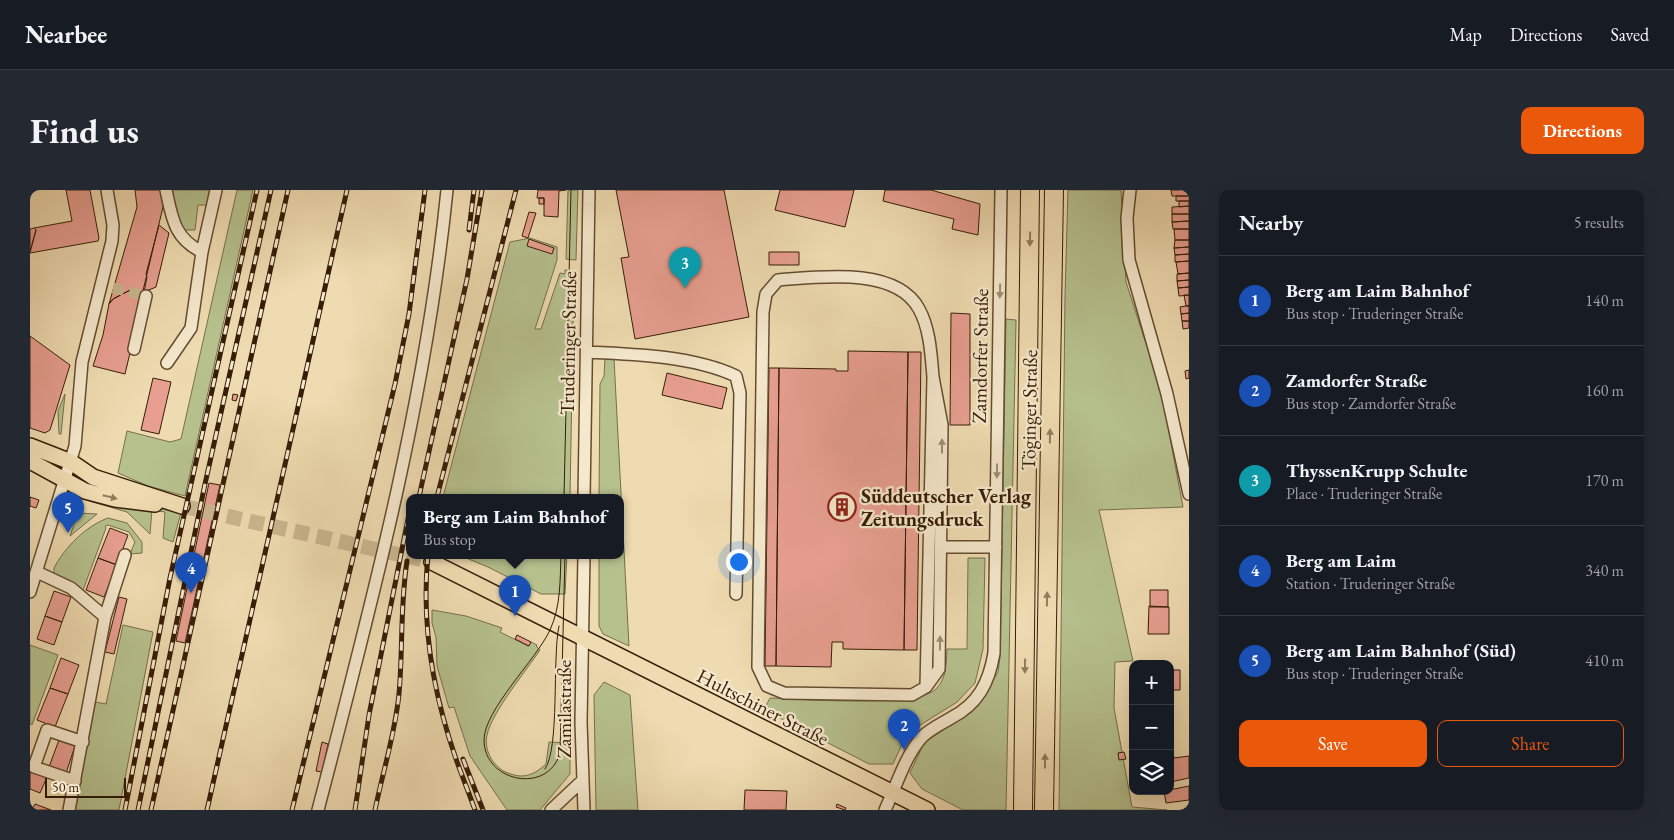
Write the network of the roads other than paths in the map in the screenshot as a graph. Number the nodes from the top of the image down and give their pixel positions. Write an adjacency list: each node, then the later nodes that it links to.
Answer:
1 (107, 190): 18 (street)
2 (166, 190): 10 (street)
3 (216, 190): 10 (street)
4 (447, 190): 38 (street)
5 (589, 190): 13 (street, Truderinger Straße)
6 (1001, 190): 23 (street, Zamdorfer Straße, one-way to 23)
7 (1030, 190): 43 (highway, Töginger Straße, one-way to 43)
8 (1054, 190): 44 (highway, Töginger Straße, one-way to 8)
9 (1130, 190): 21 (street)
10 (202, 252): 14 (street)
11 (146, 293): 12 (street)
12 (134, 349)
13 (588, 352): 20 (street, Truderinger Straße); 29 (street)
14 (167, 363)
15 (933, 376): 22 (street, one-way to 15); 32 (street); 32 (street)
16 (30, 446): 18 (main road)
17 (30, 460): 19 (main road)
18 (71, 462): 19 (street); 19 (main road, one-way to 18)
19 (65, 480): 27 (street)
20 (584, 494)
21 (1189, 494)
22 (942, 547): 23 (street); 32 (street, one-way to 22)
23 (996, 547): 36 (street, Zamdorfer Straße)
24 (125, 555): 30 (street)
25 (584, 559): 31 (street)
26 (432, 562): 31 (main road)
27 (37, 572): 28 (street); 30 (street)
28 (30, 592)
29 (736, 594)
30 (105, 617): 33 (street)
31 (583, 637): 34 (street, Zamilastraße); 36 (main road, Hultschiner Straße)
32 (926, 687)
33 (83, 742): 35 (street); 35 (street)
34 (583, 780): 39 (street, Zamilastraße); 40 (street, Zamilastraße)
35 (75, 781): 37 (street)
36 (893, 794): 41 (street, Zamdorfer Straße); 42 (main road, Hultschiner Straße)
37 (68, 810)
38 (318, 810)
39 (551, 810)
40 (584, 810)
41 (885, 810)
42 (927, 810)
43 (1023, 810)
44 (1044, 810)

